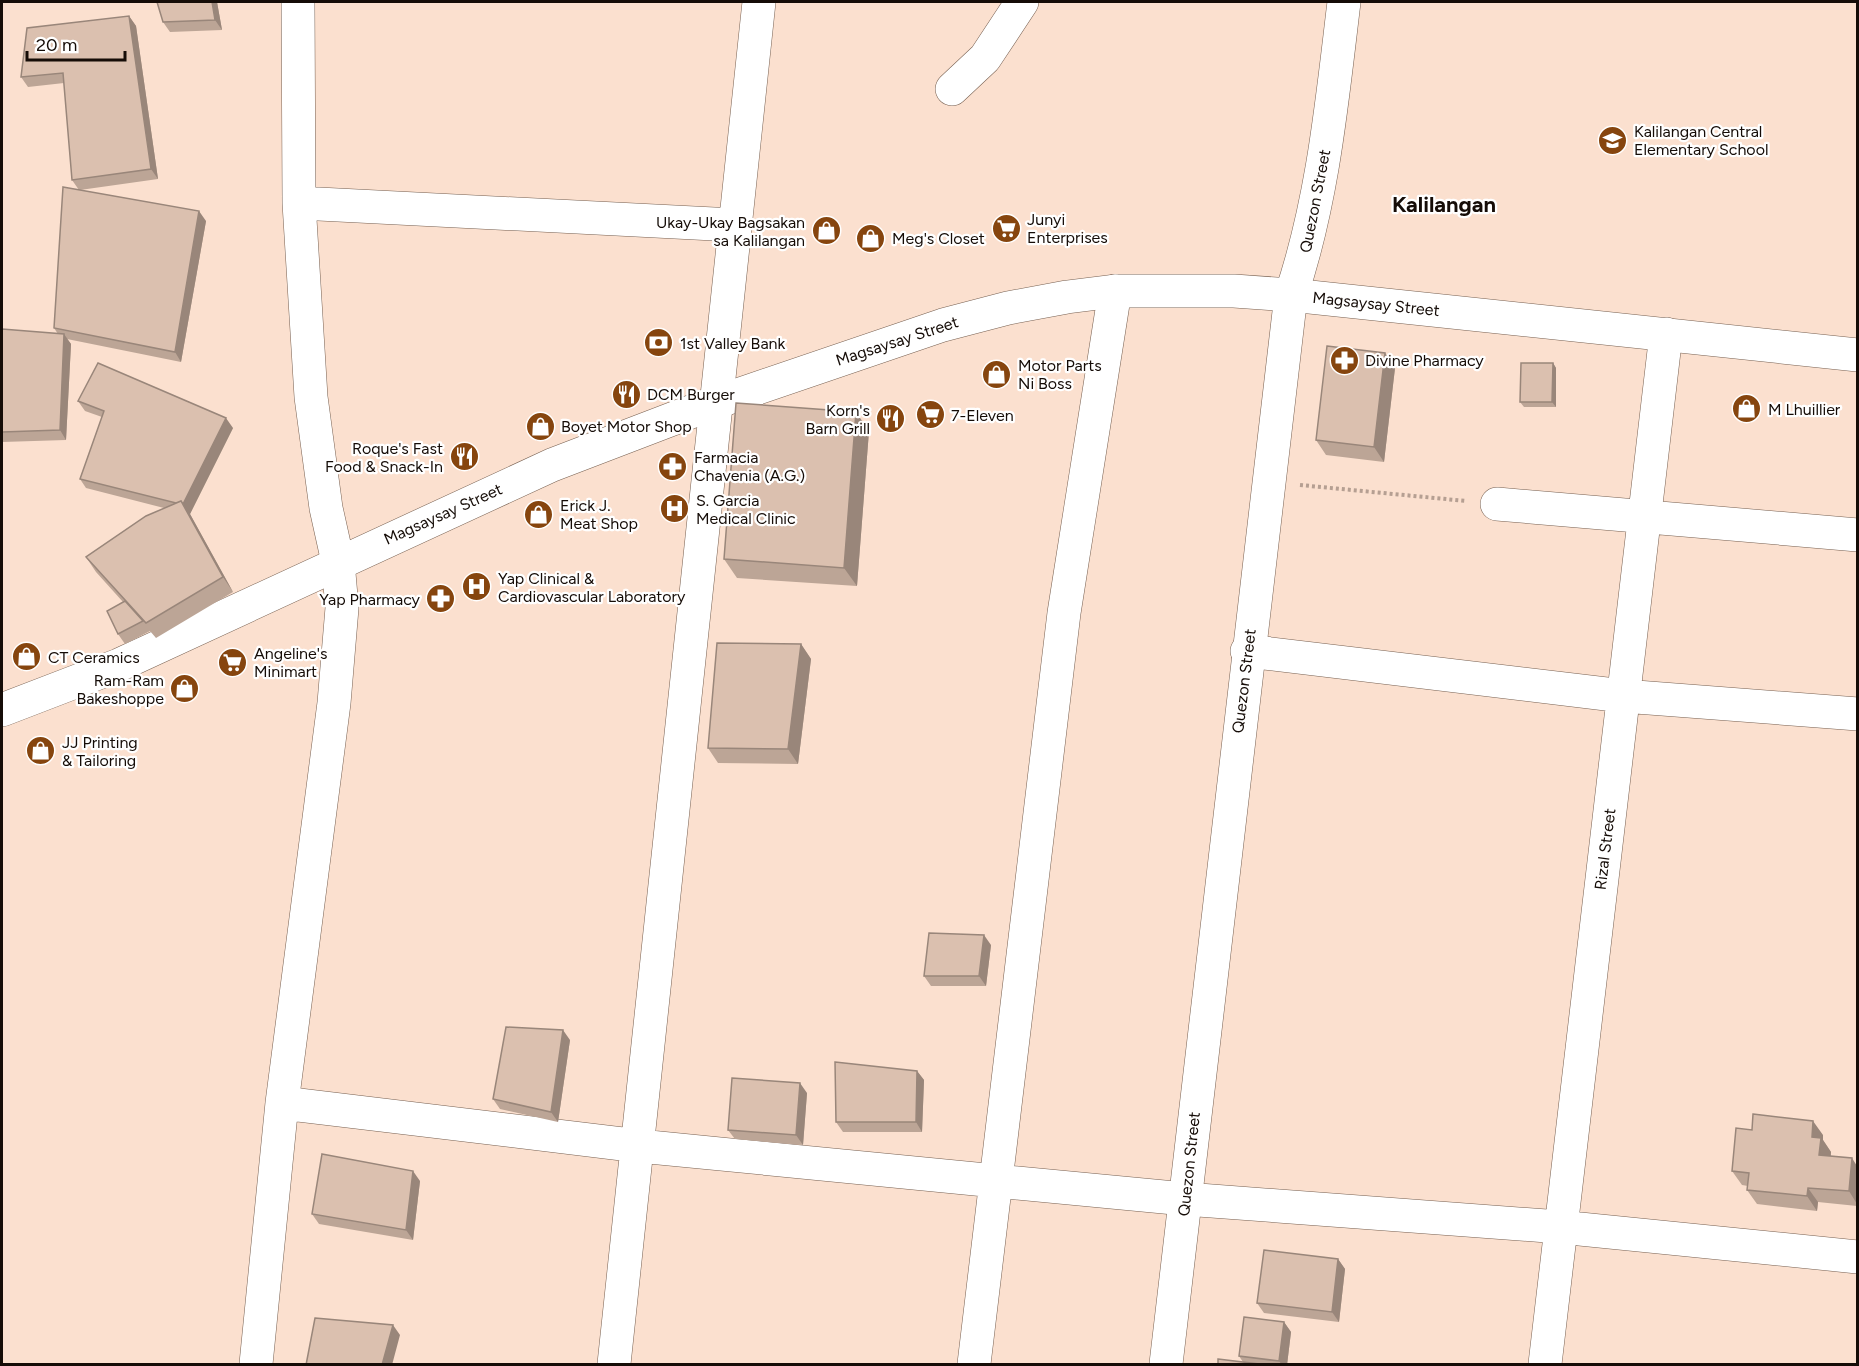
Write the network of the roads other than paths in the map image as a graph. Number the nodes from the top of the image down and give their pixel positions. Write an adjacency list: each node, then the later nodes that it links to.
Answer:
1 (298, 2): 6 (street)
2 (759, 2): 7 (street)
3 (1022, 2): 5 (street)
4 (1344, 2): 9 (street, Quezon Street)
5 (952, 89)
6 (298, 203): 7 (street); 16 (street)
7 (734, 225): 12 (street)
8 (1115, 291): 9 (street, Magsaysay Street); 12 (street, Magsaysay Street); 23 (street)
9 (1291, 295): 10 (street, Magsaysay Street); 17 (street, Quezon Street)
10 (1666, 334): 11 (street, Magsaysay Street); 14 (street, Rizal Street)
11 (1857, 355)
12 (714, 404): 16 (street, Magsaysay Street); 22 (street)
13 (1497, 504): 14 (street)
14 (1642, 518): 15 (street); 18 (street, Rizal Street)
15 (1857, 535)
16 (338, 562): 19 (street, Magsaysay Street); 21 (street)
17 (1247, 651): 18 (street); 24 (street, Quezon Street)
18 (1623, 696): 20 (street); 25 (street, Rizal Street)
19 (2, 710)
20 (1857, 714)
21 (282, 1103): 22 (street); 27 (street)
22 (639, 1146): 23 (street); 28 (street)
23 (996, 1181): 24 (street); 29 (street)
24 (1185, 1199): 25 (street); 30 (street, Quezon Street)
25 (1560, 1227): 26 (street); 31 (street, Rizal Street)
26 (1857, 1257)
27 (256, 1365)
28 (614, 1365)
29 (974, 1365)
30 (1167, 1365)
31 (1545, 1365)

